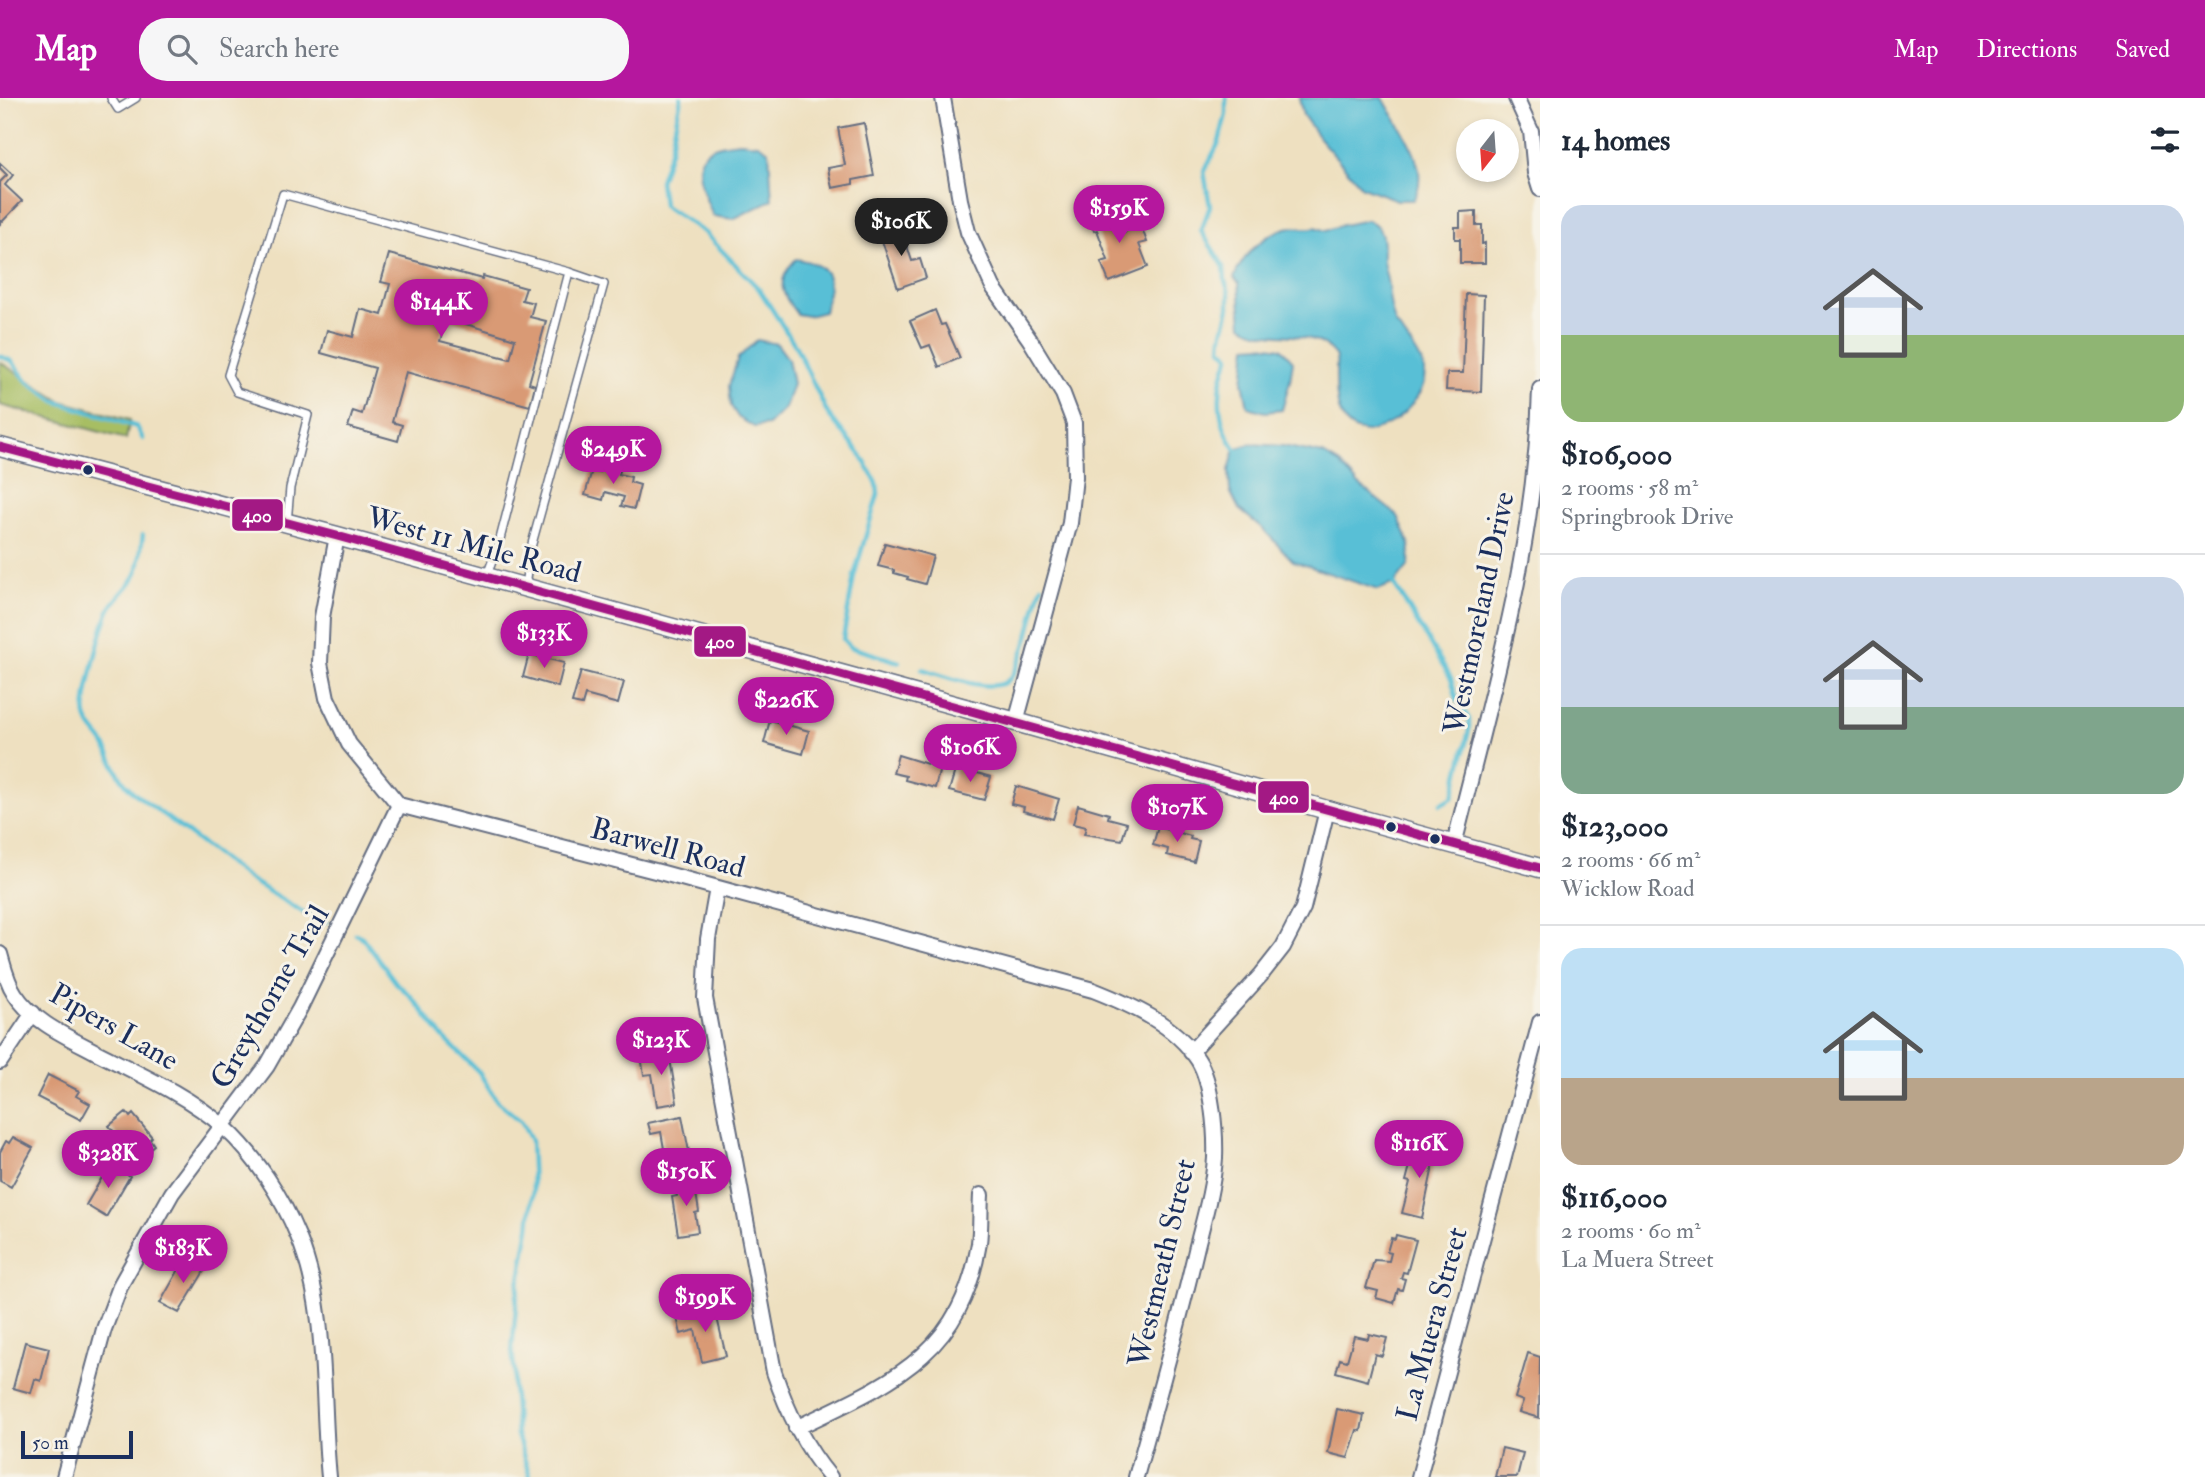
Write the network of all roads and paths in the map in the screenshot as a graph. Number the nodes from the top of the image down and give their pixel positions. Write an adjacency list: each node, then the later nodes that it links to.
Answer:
1 (111, 98): 2 (lane)
2 (136, 98)
3 (943, 98): 13 (street)
4 (1516, 98): 5 (street)
5 (1540, 189)
6 (569, 272): 9 (lane); 11 (lane); 12 (lane)
7 (1540, 389): 16 (street, Westmoreland Drive)
8 (0, 447): 9 (street, West 11 Mile Road)
9 (287, 523): 10 (street, West 11 Mile Road)
10 (337, 536): 11 (street, West 11 Mile Road); 14 (street)
11 (486, 577): 12 (street, West 11 Mile Road)
12 (525, 588): 13 (street, West 11 Mile Road)
13 (1016, 722): 15 (street, West 11 Mile Road)
14 (399, 805): 18 (street, Barwell Road); 24 (street, Greythorne Trail)
15 (1327, 810): 16 (street, West 11 Mile Road); 22 (street)
16 (1454, 845): 17 (street, West 11 Mile Road)
17 (1540, 868)
18 (717, 888): 22 (street, Barwell Road); 26 (street)
19 (0, 954): 20 (street, Pipers Lane)
20 (33, 1013): 23 (street); 24 (street, Pipers Lane)
21 (1540, 1022): 31 (street, La Muera Street)
22 (1191, 1052): 30 (street, Westmeath Street)
23 (0, 1062)
24 (223, 1127): 27 (street, Greythorne Trail); 28 (street, Pipers Lane)
25 (981, 1195): 26 (street)
26 (796, 1428): 29 (street)
27 (64, 1477)
28 (328, 1477)
29 (830, 1477)
30 (1136, 1477)
31 (1419, 1477)

